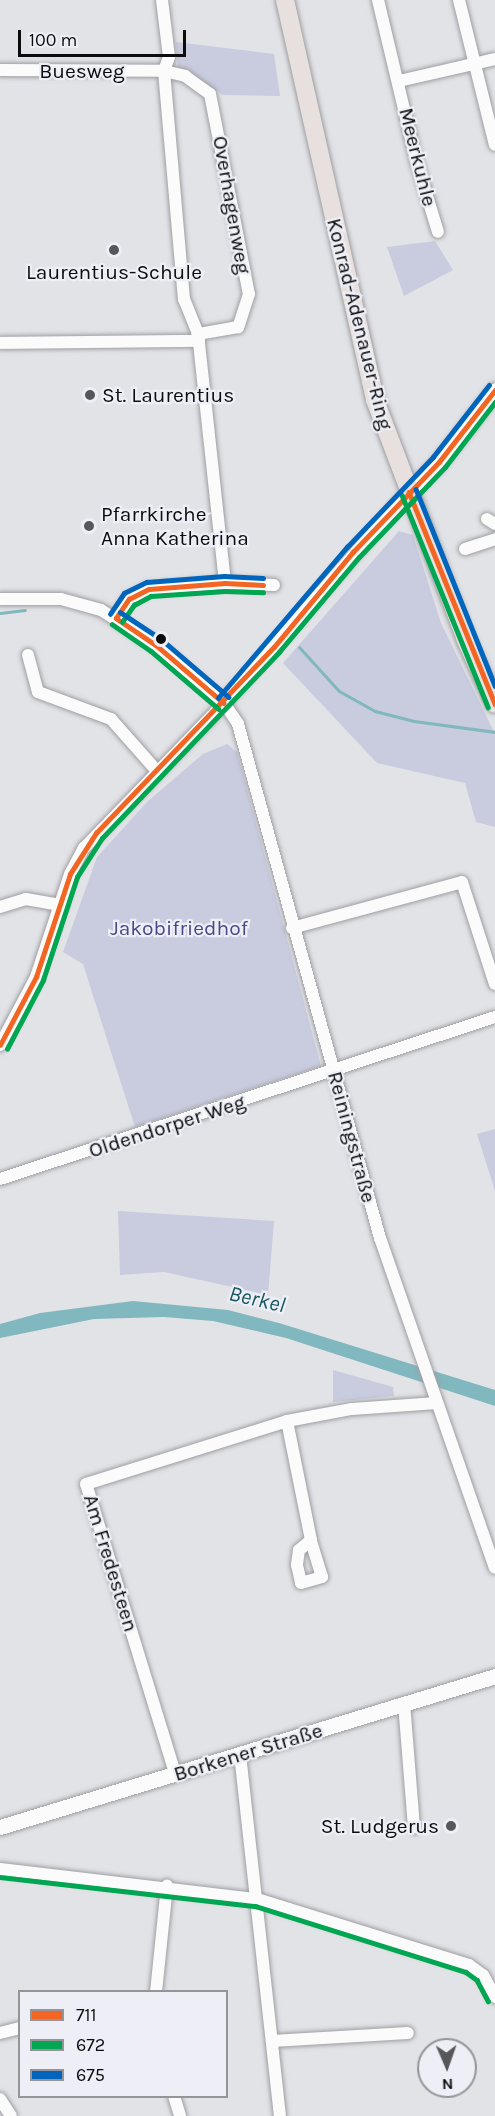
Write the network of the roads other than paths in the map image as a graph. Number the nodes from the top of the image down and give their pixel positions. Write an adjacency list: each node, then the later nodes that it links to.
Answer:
1 (162, 0): 8 (street)
2 (285, 0): 15 (main road, Konrad-Adenauer-Ring)
3 (378, 0): 9 (street, Meerkuhle)
4 (459, 0): 6 (street)
5 (495, 59): 6 (street, Meerkuhle)
6 (474, 64): 9 (street, Meerkuhle); 10 (street)
7 (0, 70): 8 (street, Buesweg)
8 (164, 71): 12 (street); 12 (street, Overhagenweg)
9 (399, 81): 11 (street, Meerkuhle)
10 (495, 145)
11 (438, 232)
12 (199, 338): 13 (street); 18 (street)
13 (0, 344)
14 (495, 390): 15 (street)
15 (409, 492): 23 (main road, Konrad-Adenauer-Ring); 24 (street)
16 (495, 539): 17 (street)
17 (465, 549)
18 (225, 583): 19 (street); 21 (street)
19 (274, 585)
20 (0, 599): 21 (street, Reiningstraße)
21 (116, 618): 24 (street, Reiningstraße)
22 (28, 655): 25 (street)
23 (494, 702)
24 (224, 703): 25 (street); 28 (street, Reiningstraße)
25 (157, 771): 26 (street)
26 (61, 905): 27 (street); 31 (street)
27 (0, 907)
28 (292, 928): 29 (street); 32 (street, Reiningstraße)
29 (495, 984)
30 (495, 1017): 32 (street, Oldendorper Weg)
31 (0, 1045)
32 (333, 1070): 33 (street, Oldendorper Weg); 34 (street, Reiningstraße)
33 (0, 1179)
34 (437, 1403): 35 (street, Am Fredesteen); 37 (street, Reiningstraße)
35 (287, 1421): 36 (street); 41 (street, Am Fredesteen)
36 (311, 1540)
37 (495, 1568)
38 (495, 1676): 39 (street, Borkener Straße)
39 (404, 1703): 40 (street, Borkener Straße); 43 (street)
40 (240, 1754): 41 (street, Borkener Straße); 46 (street)
41 (175, 1773): 42 (street, Borkener Straße)
42 (0, 1827)
43 (414, 1828)
44 (0, 1869): 45 (street)
45 (167, 1886): 46 (street); 48 (street)
46 (257, 1899): 47 (street); 53 (street)
47 (489, 1973): 49 (street)
48 (156, 1990)
49 (495, 1996)
50 (18, 2028): 51 (street)
51 (0, 2033)
52 (408, 2033): 53 (street)
53 (272, 2041): 58 (street)
54 (174, 2098): 57 (street)
55 (0, 2099): 56 (street)
56 (11, 2116)
57 (180, 2116)
58 (280, 2116)

